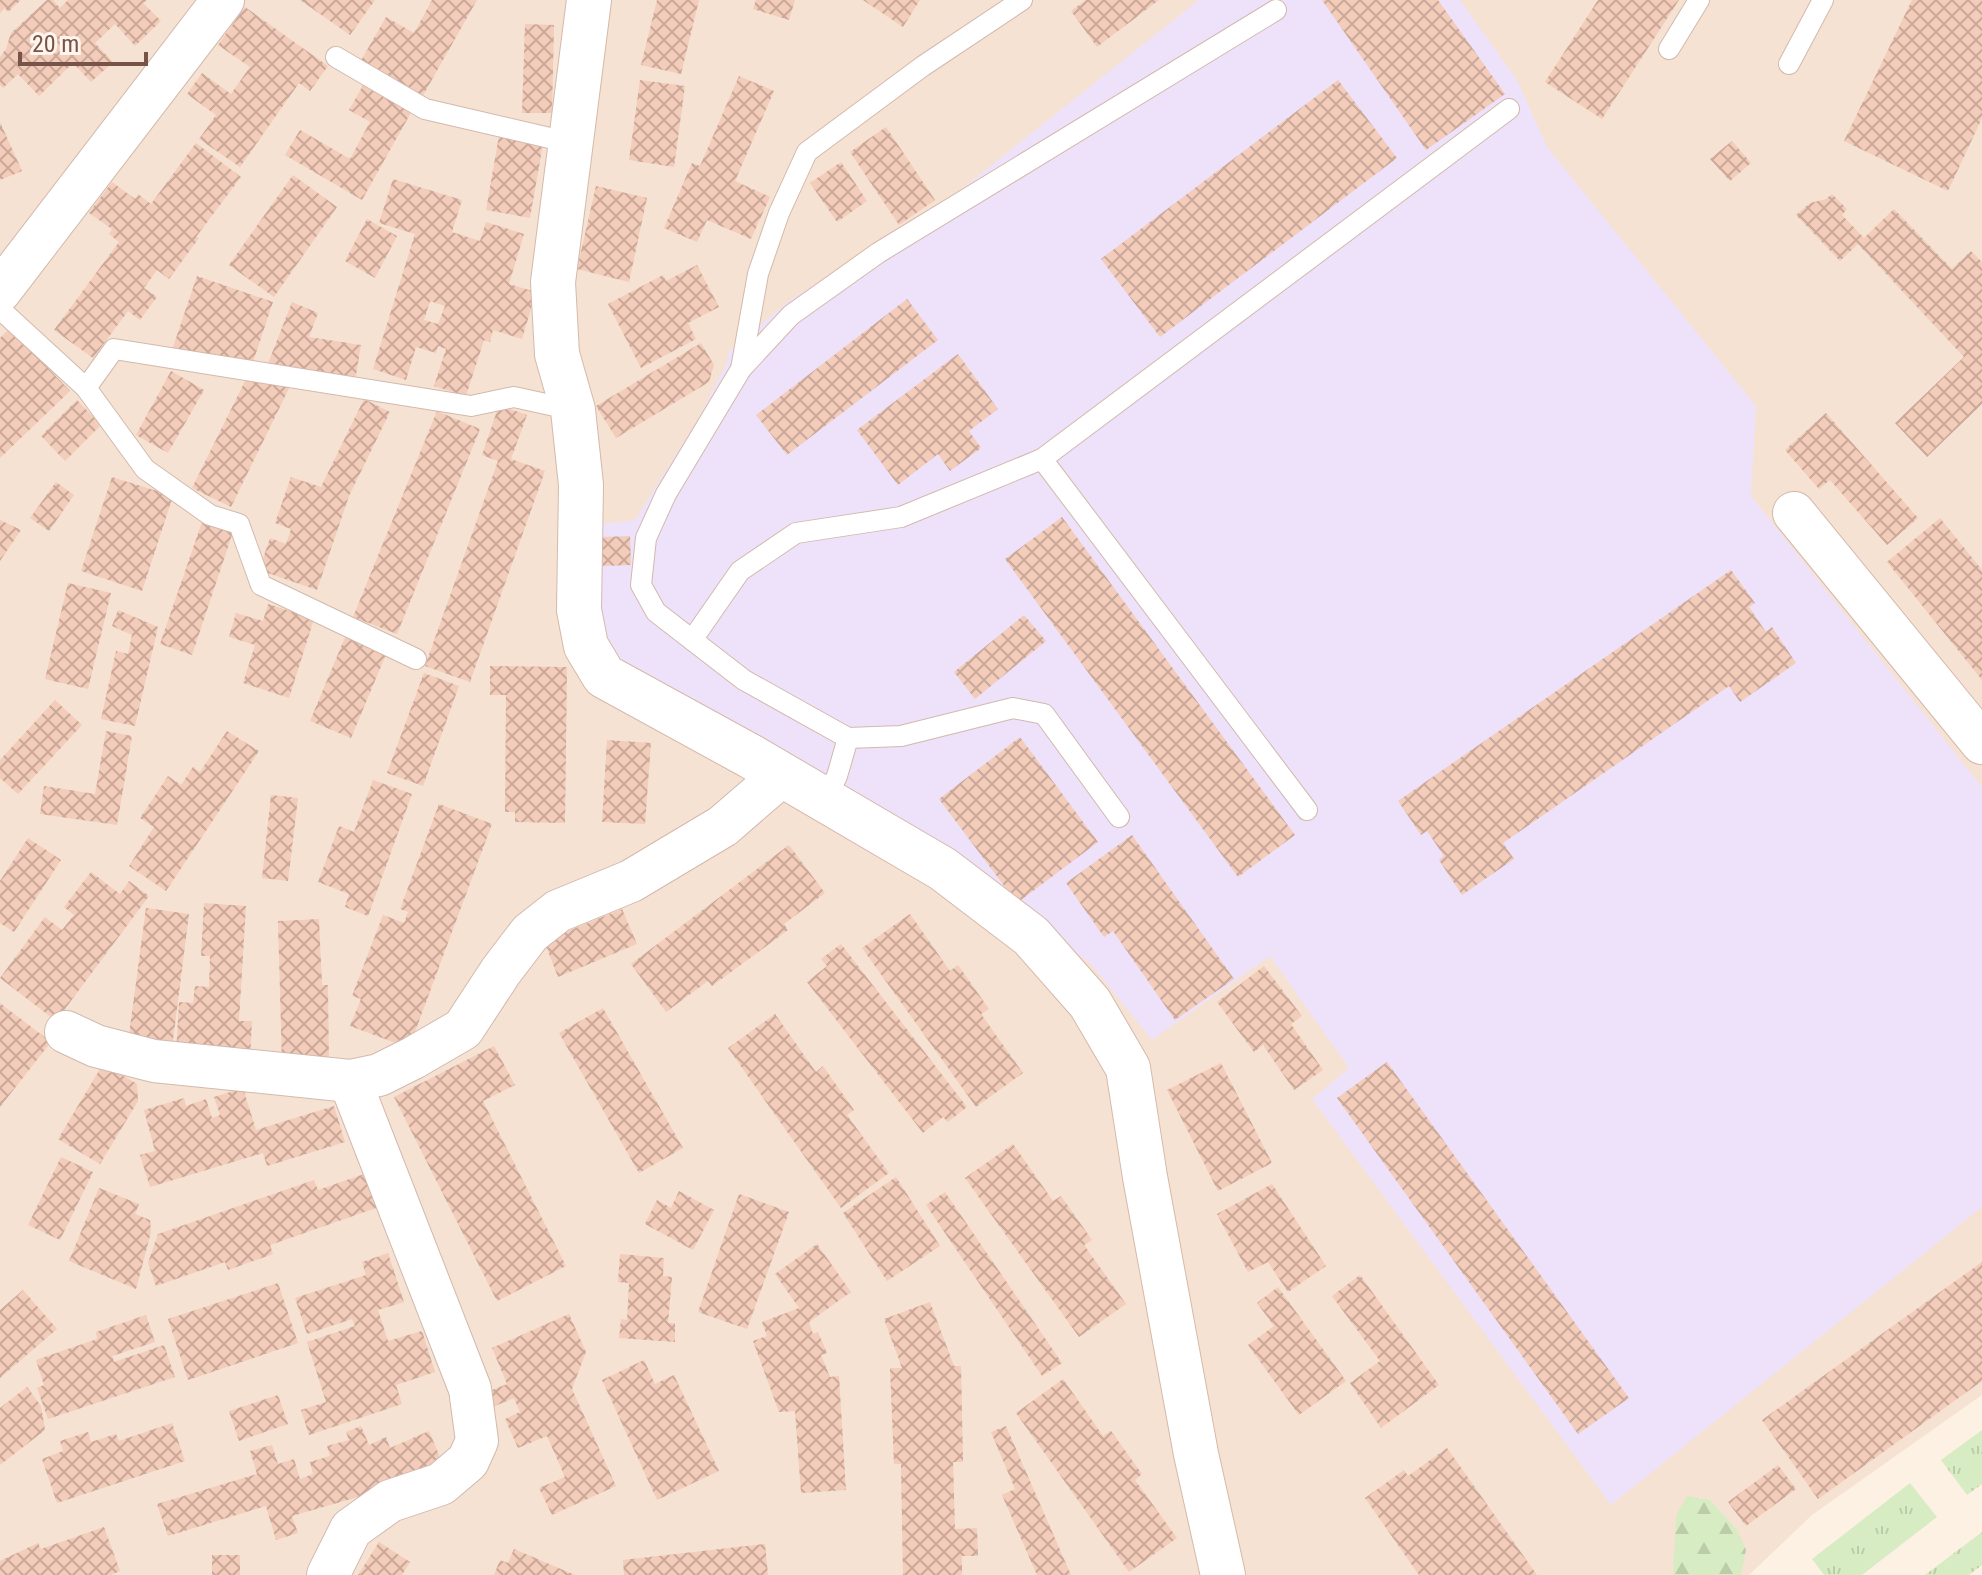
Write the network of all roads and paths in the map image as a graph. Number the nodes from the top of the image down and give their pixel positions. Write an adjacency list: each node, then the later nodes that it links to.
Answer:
1 (223, 0): 12 (street)
2 (589, 0): 11 (street)
3 (1022, 0): 14 (lane)
4 (1699, 0): 7 (lane)
5 (1823, 0): 9 (lane)
6 (1276, 10): 14 (lane)
7 (1669, 49)
8 (336, 57): 11 (lane)
9 (1789, 64)
10 (1509, 109): 17 (lane)
11 (571, 143): 16 (street)
12 (0, 291)
13 (0, 309): 15 (lane)
14 (741, 369): 19 (lane)
15 (86, 388): 16 (lane); 20 (lane)
16 (573, 410): 23 (street)
17 (1042, 459): 19 (lane); 25 (lane)
18 (1794, 513): 22 (street)
19 (692, 640): 21 (lane)
20 (416, 659)
21 (848, 738): 24 (lane); 26 (lane)
22 (1982, 743)
23 (782, 775): 24 (street); 28 (street)
24 (825, 800): 30 (street)
25 (1307, 810)
26 (1119, 817)
27 (66, 1032): 28 (street)
28 (350, 1081): 29 (street)
29 (328, 1575)
30 (1223, 1575)

